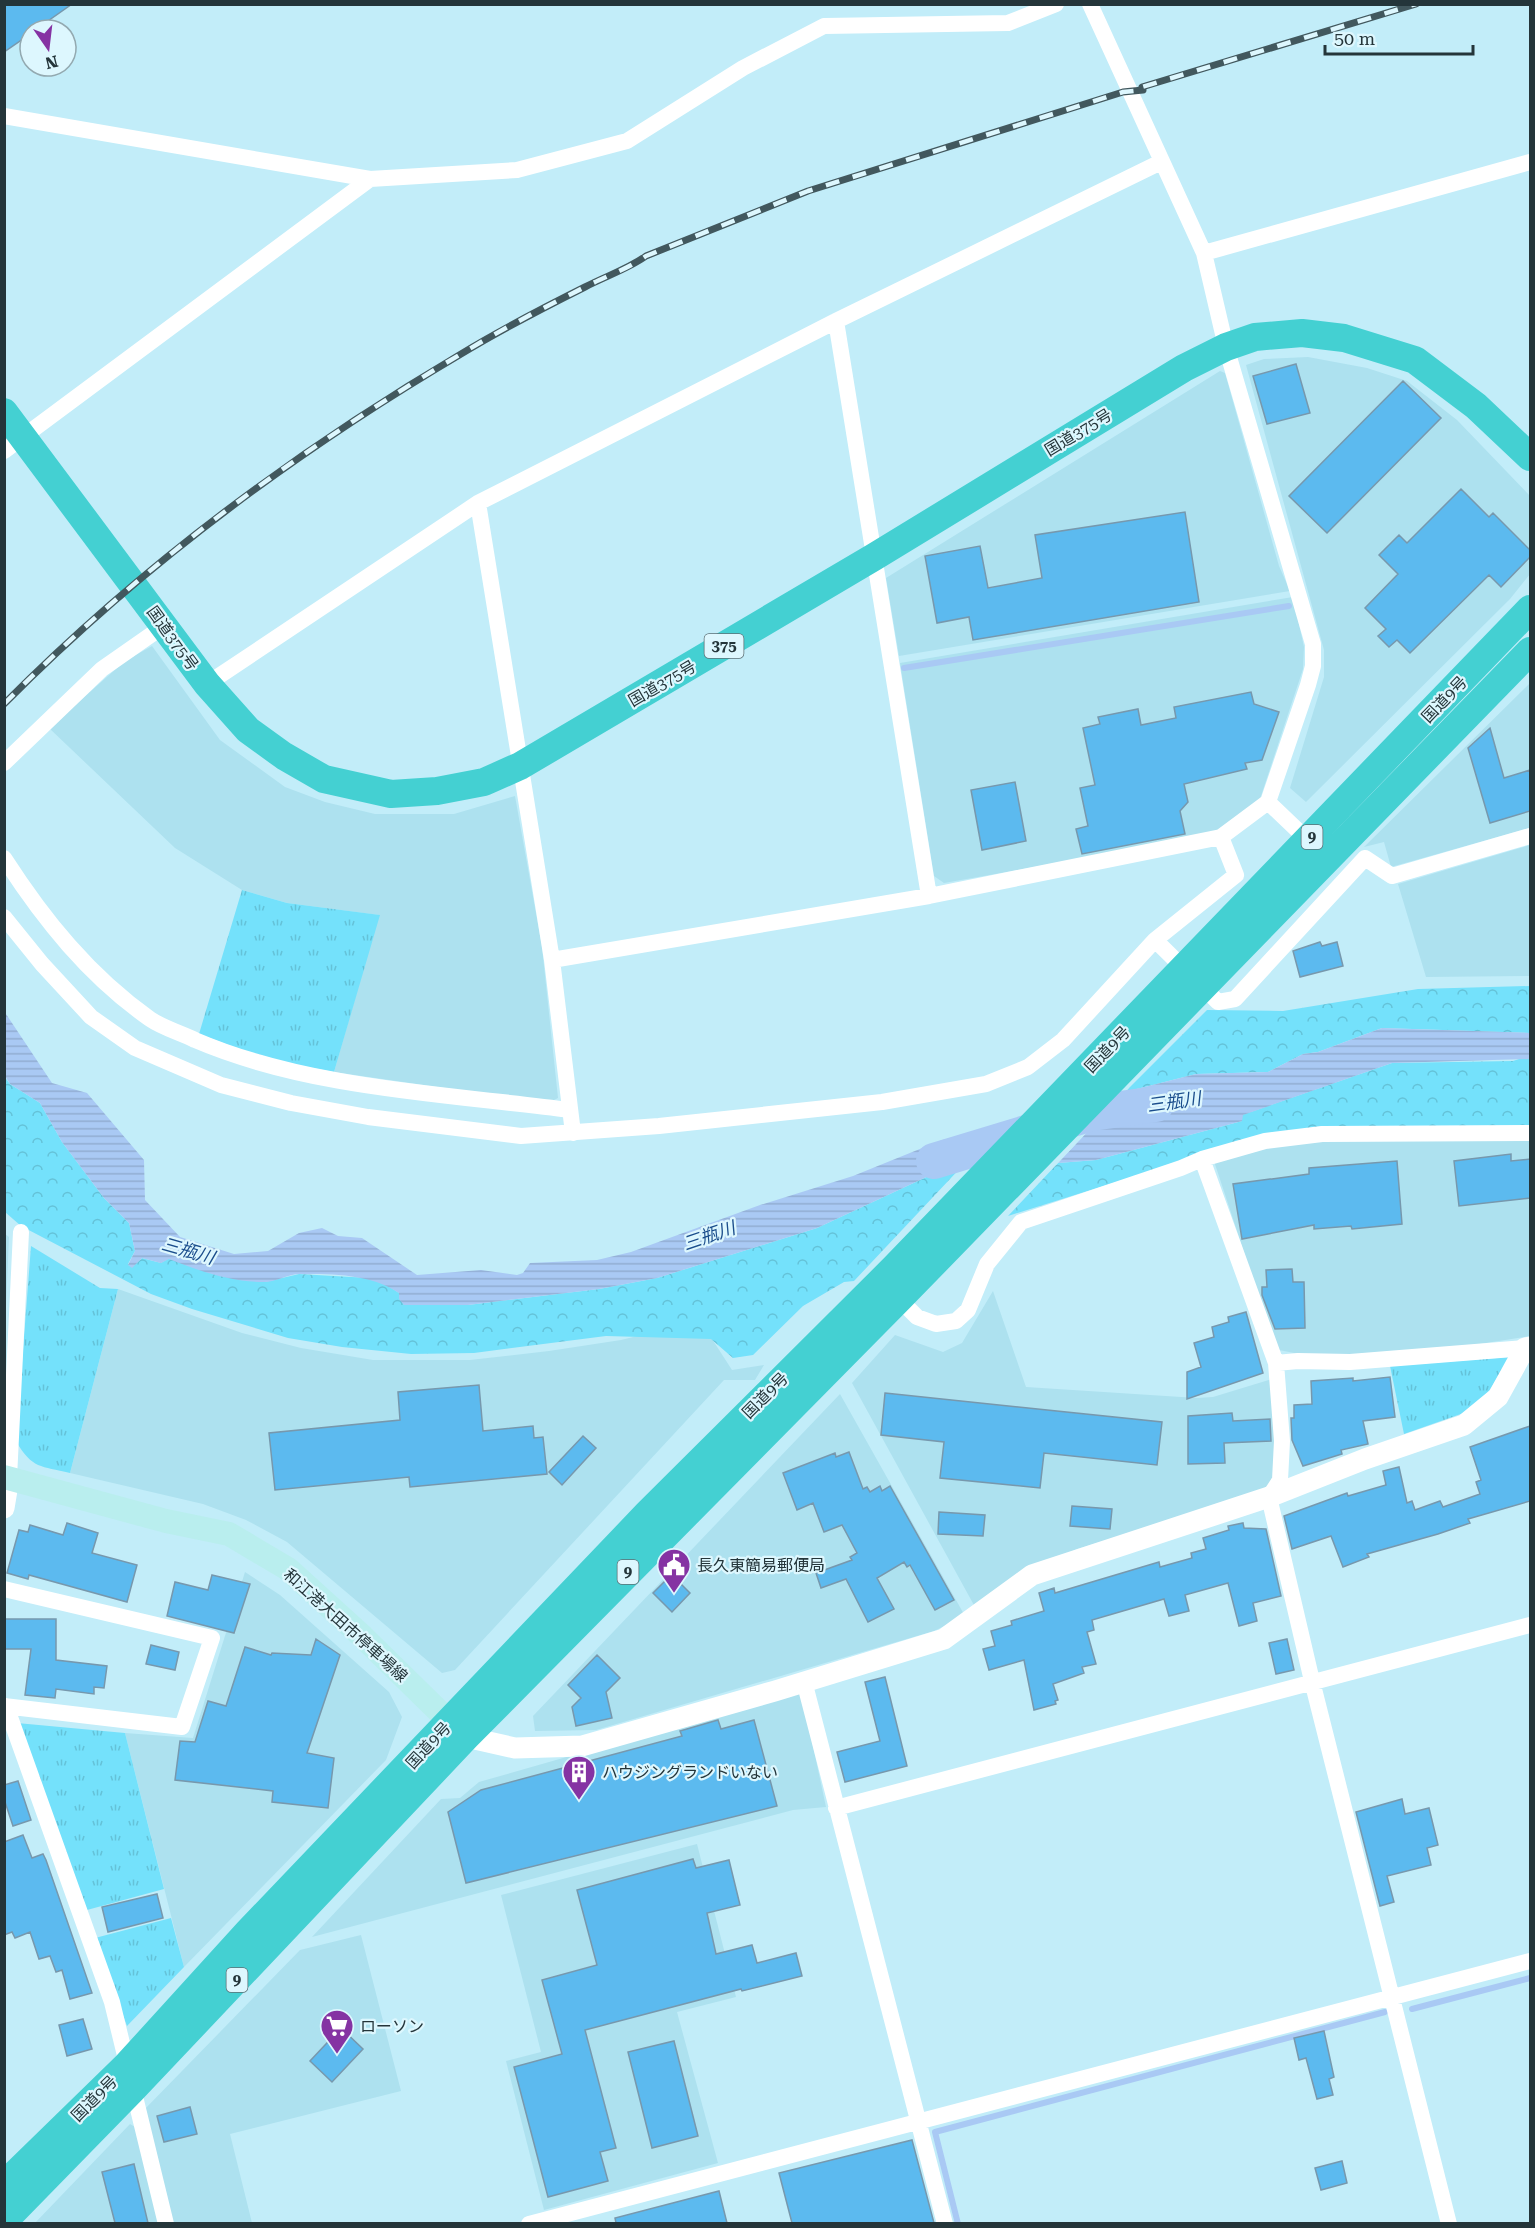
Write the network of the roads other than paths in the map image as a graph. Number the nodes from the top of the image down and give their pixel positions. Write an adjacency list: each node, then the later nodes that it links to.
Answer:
1 (1056, 4): 6 (street)
2 (1090, 4): 4 (street)
3 (4, 116): 6 (street)
4 (1161, 162): 7 (street); 8 (street)
5 (1530, 162): 7 (street)
6 (370, 179): 11 (street)
7 (1203, 253): 9 (street)
8 (836, 321): 13 (street); 14 (street)
9 (1226, 347): 12 (highway, 国道375号 / 375); 14 (highway, 国道375号 / 375); 21 (street)
10 (4, 412): 11 (highway, 国道375号 / 375)
11 (14, 444): 16 (highway, 国道375号 / 375)
12 (1530, 457)
13 (478, 503): 18 (street); 20 (street)
14 (874, 557): 20 (highway, 国道375号 / 375); 26 (street)
15 (1530, 609): 24 (highway, 国道9号 / 9)
16 (165, 625): 18 (highway, 国道375号 / 375); 19 (street)
17 (1530, 651): 24 (highway, 国道9号 / 9)
18 (207, 684): 20 (highway, 国道375号 / 375)
19 (4, 763)
20 (520, 766): 29 (street)
21 (1268, 802): 23 (street); 24 (street)
22 (1530, 836): 30 (street)
23 (1221, 837): 26 (street); 28 (street)
24 (1318, 850): 30 (highway, 国道9号 / 9)
25 (4, 858): 31 (street)
26 (929, 896): 29 (street)
27 (4, 917): 32 (street)
28 (1155, 940): 30 (street); 32 (street)
29 (552, 960): 31 (street)
30 (1194, 978): 36 (highway, 国道9号 / 9); 48 (highway, 国道9号 / 9)
31 (570, 1110): 32 (street)
32 (573, 1133)
33 (1530, 1133): 34 (street)
34 (1202, 1159): 36 (street); 38 (street)
35 (21, 1232): 39 (street)
36 (899, 1299): 48 (highway, 国道9号 / 9)
37 (1528, 1348): 38 (street); 41 (street)
38 (1276, 1363): 41 (street)
39 (9, 1365): 40 (street)
40 (7, 1477): 42 (street); 48 (main road, 和江港大田市停車場線)
41 (1269, 1497): 45 (street); 46 (street)
42 (4, 1508)
43 (4, 1589): 47 (street)
44 (1530, 1625): 46 (street)
45 (804, 1681): 48 (street); 49 (street)
46 (1312, 1682): 49 (street); 51 (street)
47 (5, 1706): 52 (street)
48 (458, 1730): 52 (highway, 国道9号 / 9)
49 (836, 1808): 53 (street)
50 (1530, 1961): 51 (street)
51 (1393, 1996): 53 (street); 59 (street)
52 (130, 2078): 54 (highway, 国道9号 / 9); 55 (highway, 国道9号 / 9); 56 (street)
53 (918, 2120): 57 (street); 58 (street)
54 (4, 2186)
55 (4, 2221)
56 (166, 2223)
57 (529, 2223)
58 (945, 2223)
59 (1449, 2223)

